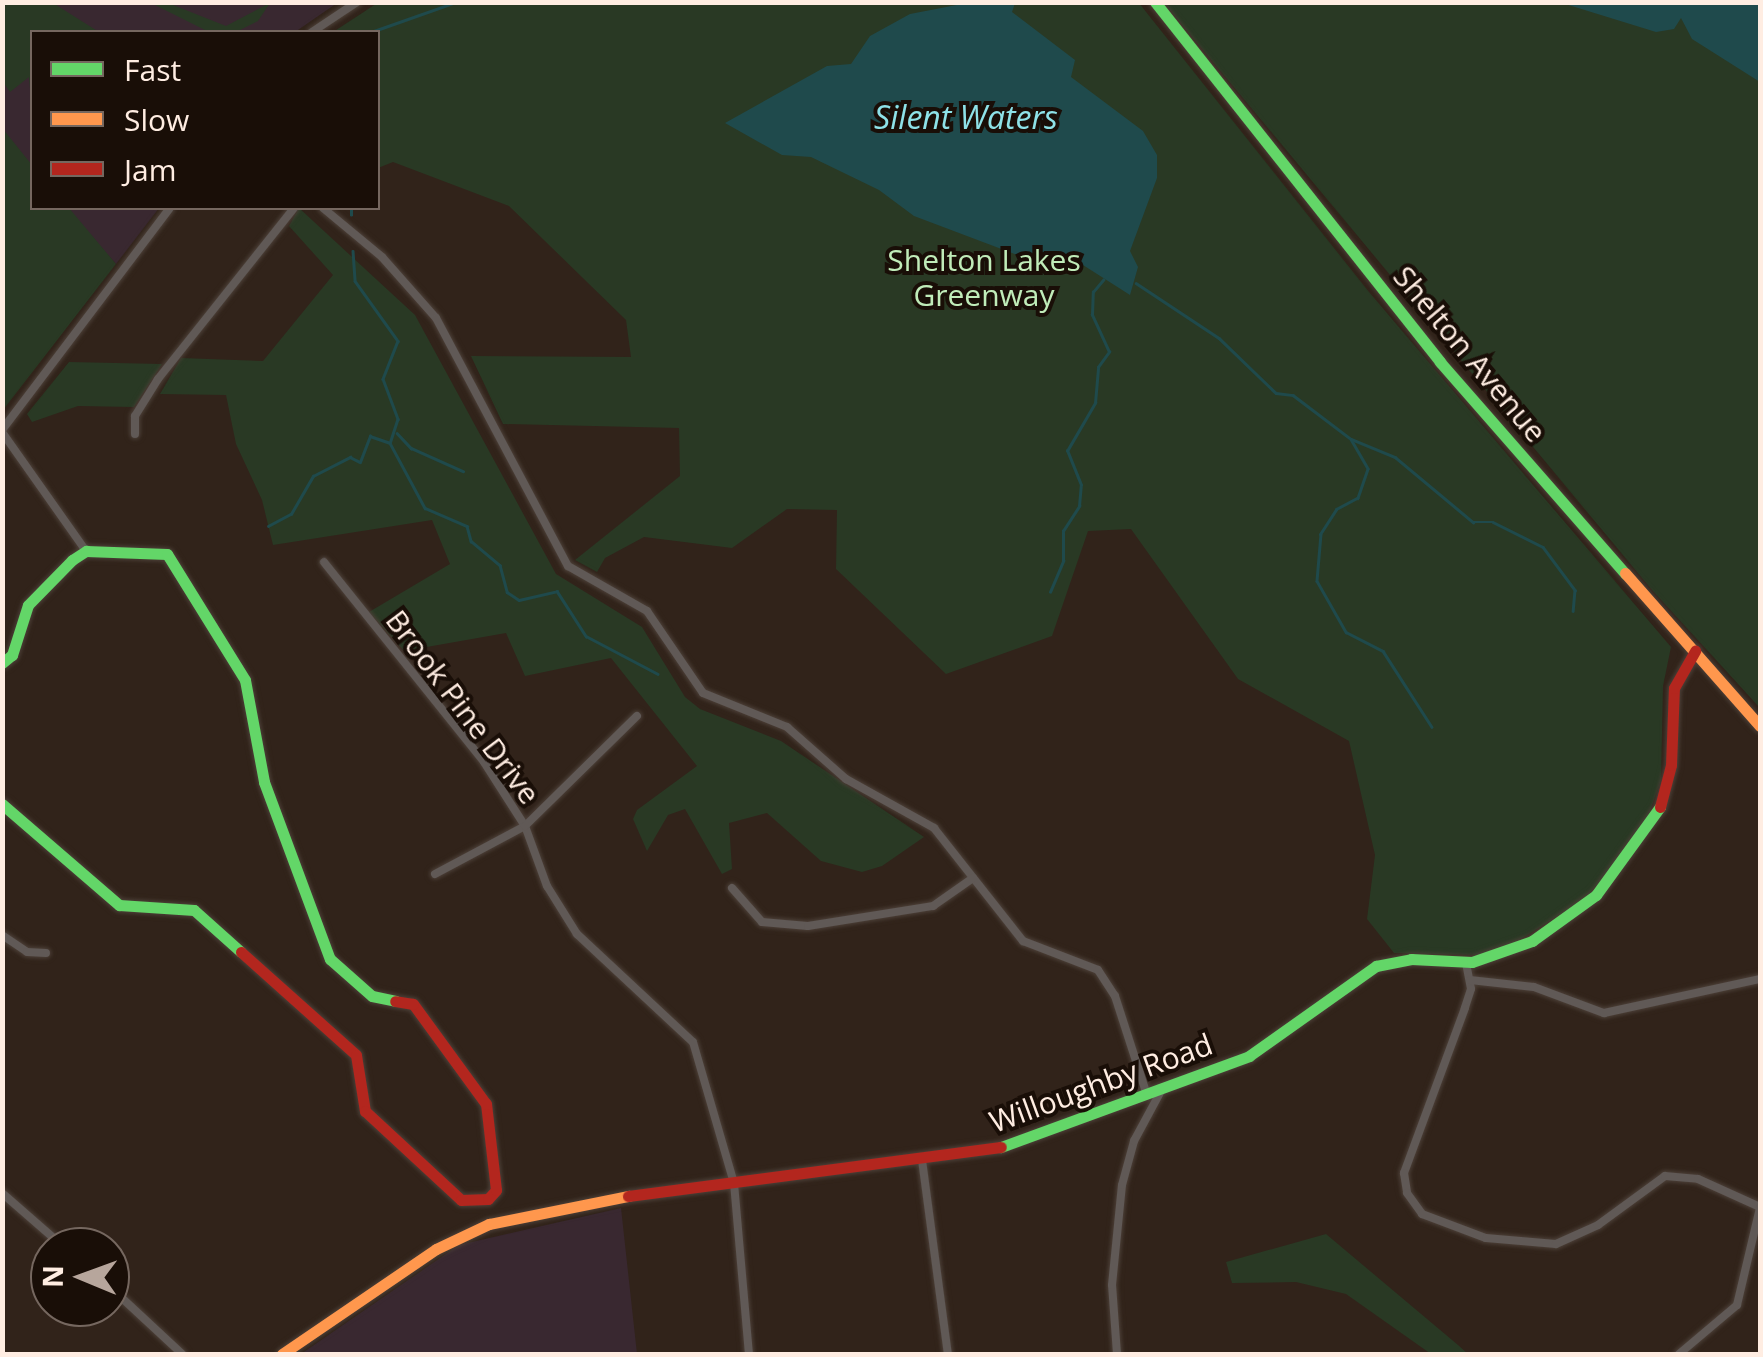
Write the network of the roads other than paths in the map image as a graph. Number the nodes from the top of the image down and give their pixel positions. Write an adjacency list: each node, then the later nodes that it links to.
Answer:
1 (357, 2): 3 (street)
2 (1155, 2): 11 (street, Shelton Avenue)
3 (315, 30)
4 (168, 210): 7 (street)
5 (292, 210): 8 (street)
6 (325, 210): 18 (street)
7 (2, 431): 9 (street)
8 (135, 434)
9 (86, 551): 12 (street); 15 (street)
10 (324, 562): 16 (street, Brook Pine Drive)
11 (1695, 651): 14 (street, Shelton Avenue); 22 (street, Willoughby Road)
12 (2, 664)
13 (637, 716): 16 (street)
14 (1760, 726)
15 (2, 804)
16 (525, 826): 17 (street); 29 (street, Brook Pine Drive)
17 (436, 874)
18 (973, 878): 19 (street); 26 (street)
19 (732, 888)
20 (2, 935): 21 (street)
21 (46, 953)
22 (1466, 962): 24 (street); 25 (street, Willoughby Road)
23 (1760, 978): 24 (street)
24 (1470, 980): 31 (street)
25 (1162, 1088): 26 (street, Willoughby Road); 27 (street)
26 (1142, 1094): 27 (street); 28 (street, Willoughby Road)
27 (1147, 1115): 38 (street)
28 (922, 1160): 29 (street, Willoughby Road); 37 (street)
29 (734, 1183): 35 (street, Willoughby Road); 36 (street, Brook Pine Drive)
30 (2, 1194): 32 (street)
31 (1760, 1207): 39 (street)
32 (41, 1227)
33 (130, 1306): 34 (street)
34 (182, 1354)
35 (282, 1354)
36 (749, 1354)
37 (948, 1354)
38 (1117, 1354)
39 (1679, 1354)

